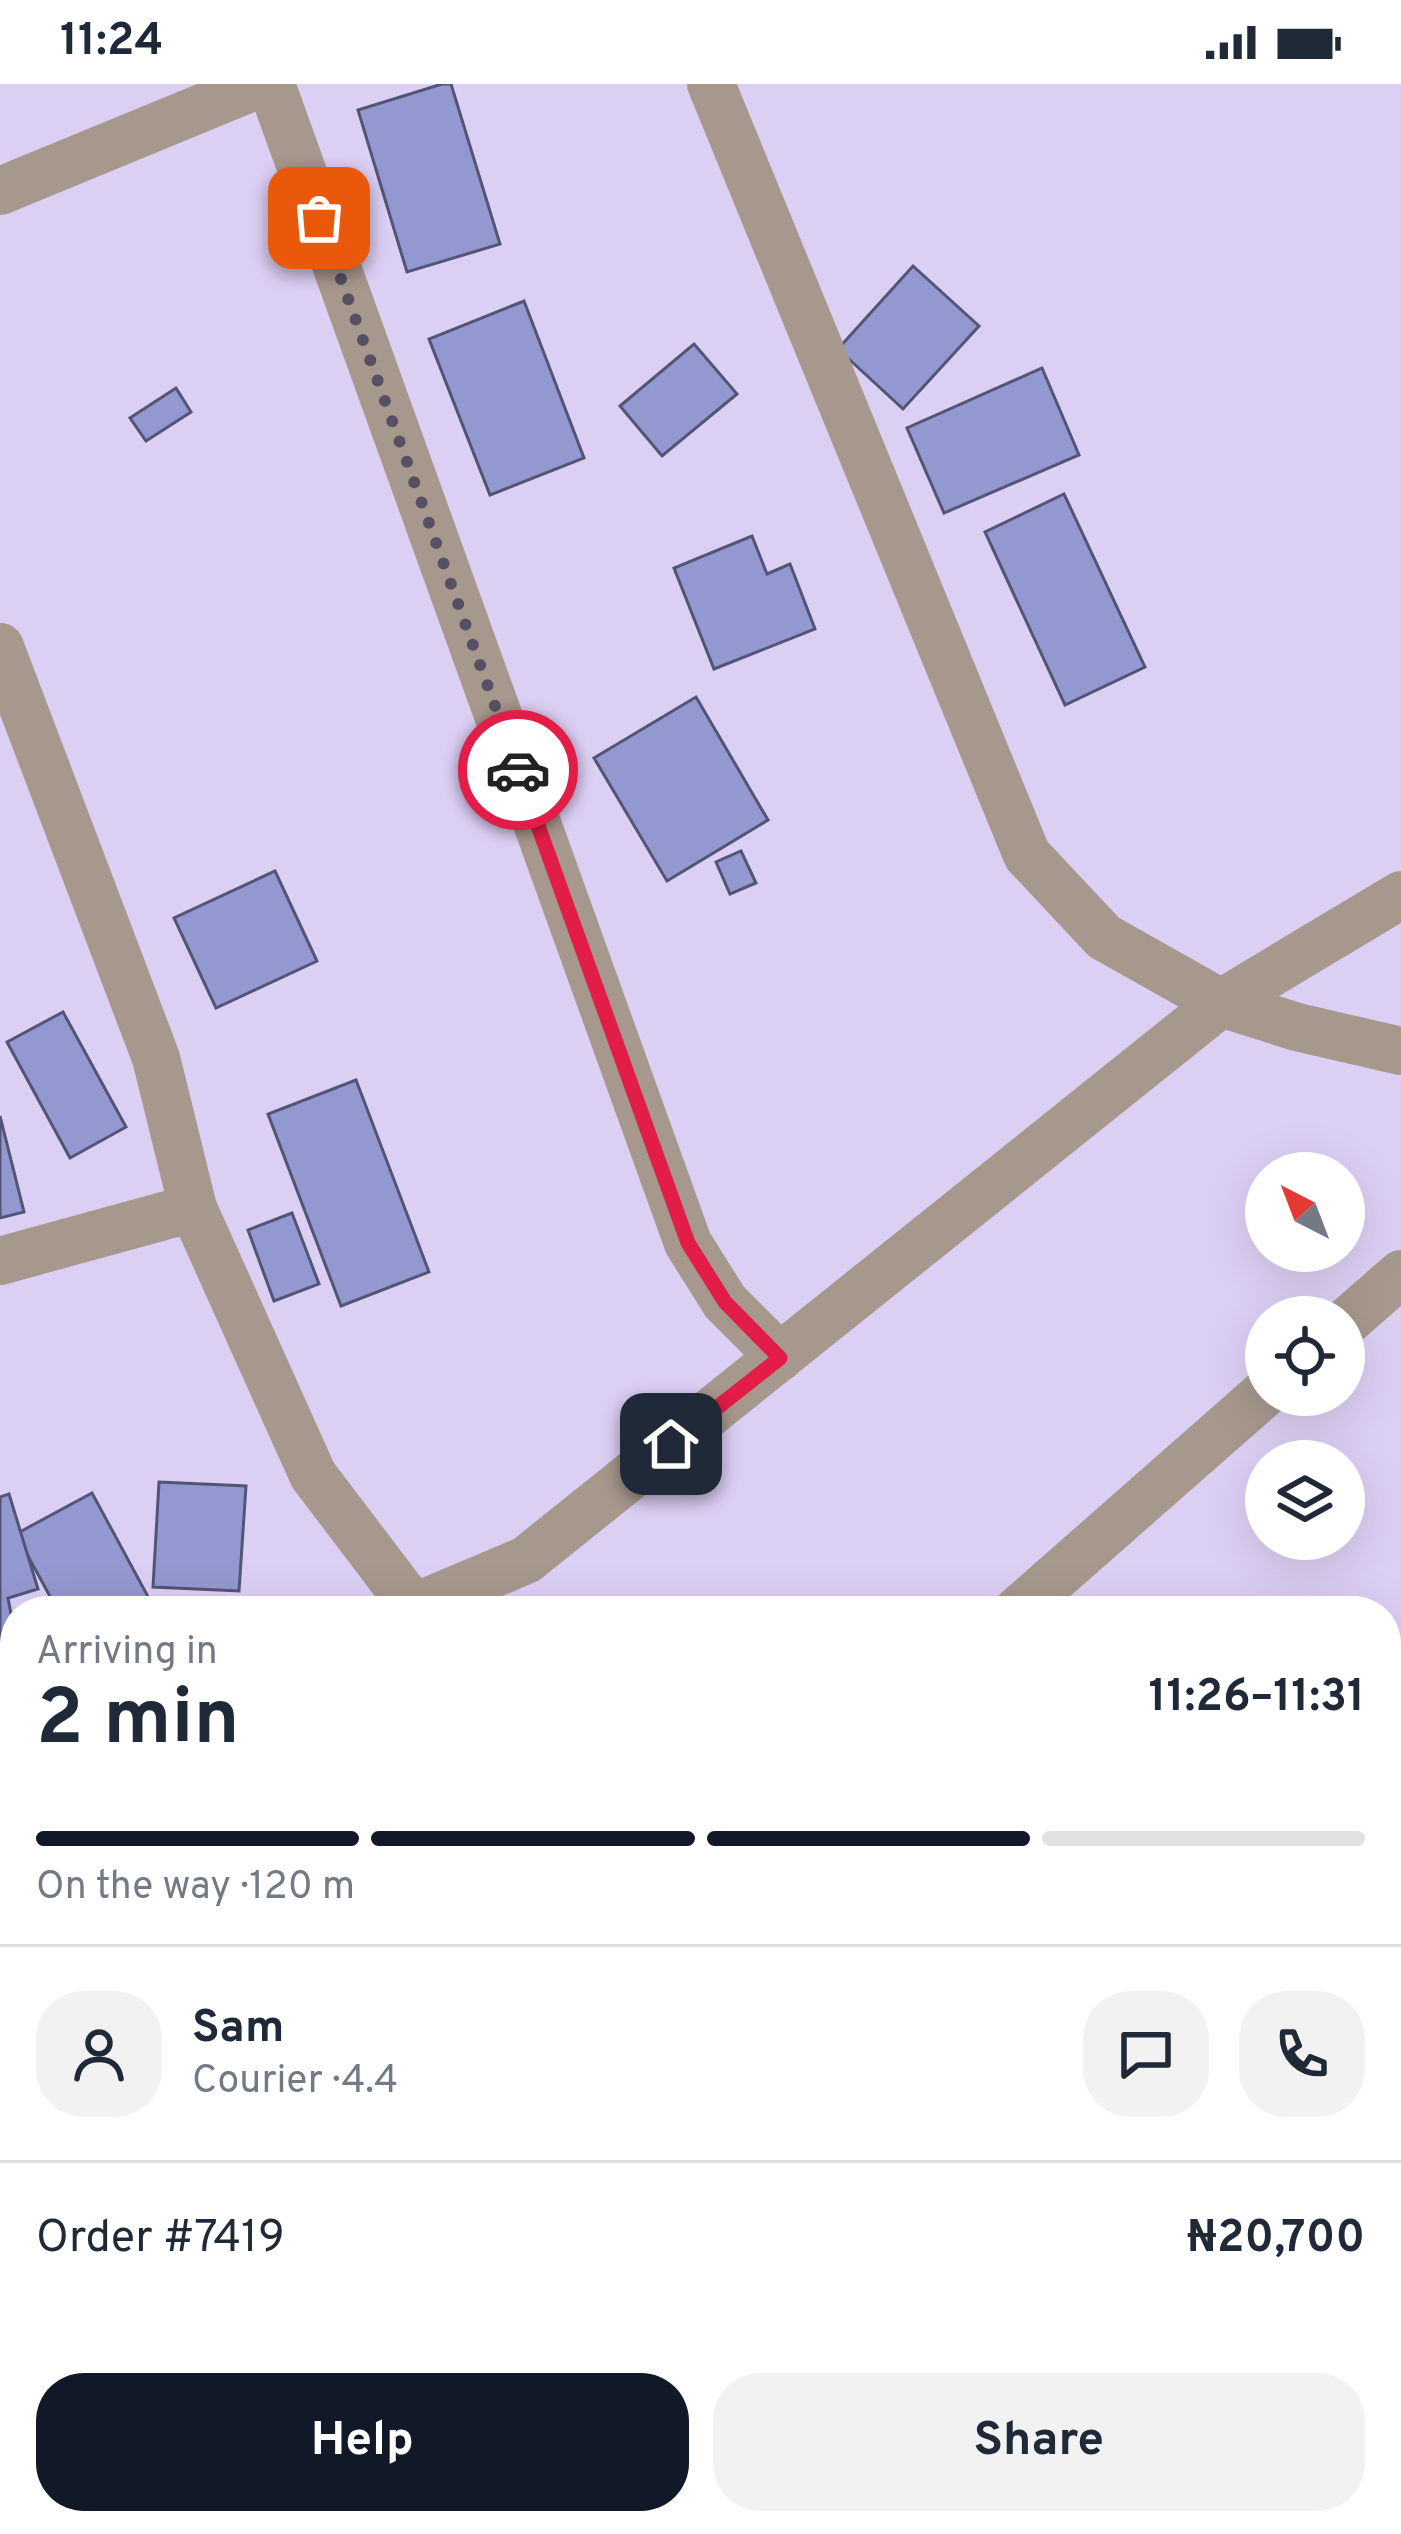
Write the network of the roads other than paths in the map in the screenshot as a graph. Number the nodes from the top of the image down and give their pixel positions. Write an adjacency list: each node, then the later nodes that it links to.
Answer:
1 (260, 84): 4 (street)
2 (271, 84): 13 (street)
3 (711, 84): 7 (street)
4 (0, 191)
5 (0, 647): 9 (street)
6 (1401, 896): 7 (street)
7 (1220, 1003): 8 (street); 13 (street)
8 (1401, 1051)
9 (193, 1208): 10 (street); 15 (street)
10 (0, 1261)
11 (1401, 1274): 12 (street)
12 (1365, 1306)
13 (780, 1358): 16 (street)
14 (1245, 1410): 17 (street)
15 (400, 1596)
16 (442, 1596)
17 (1034, 1596)

